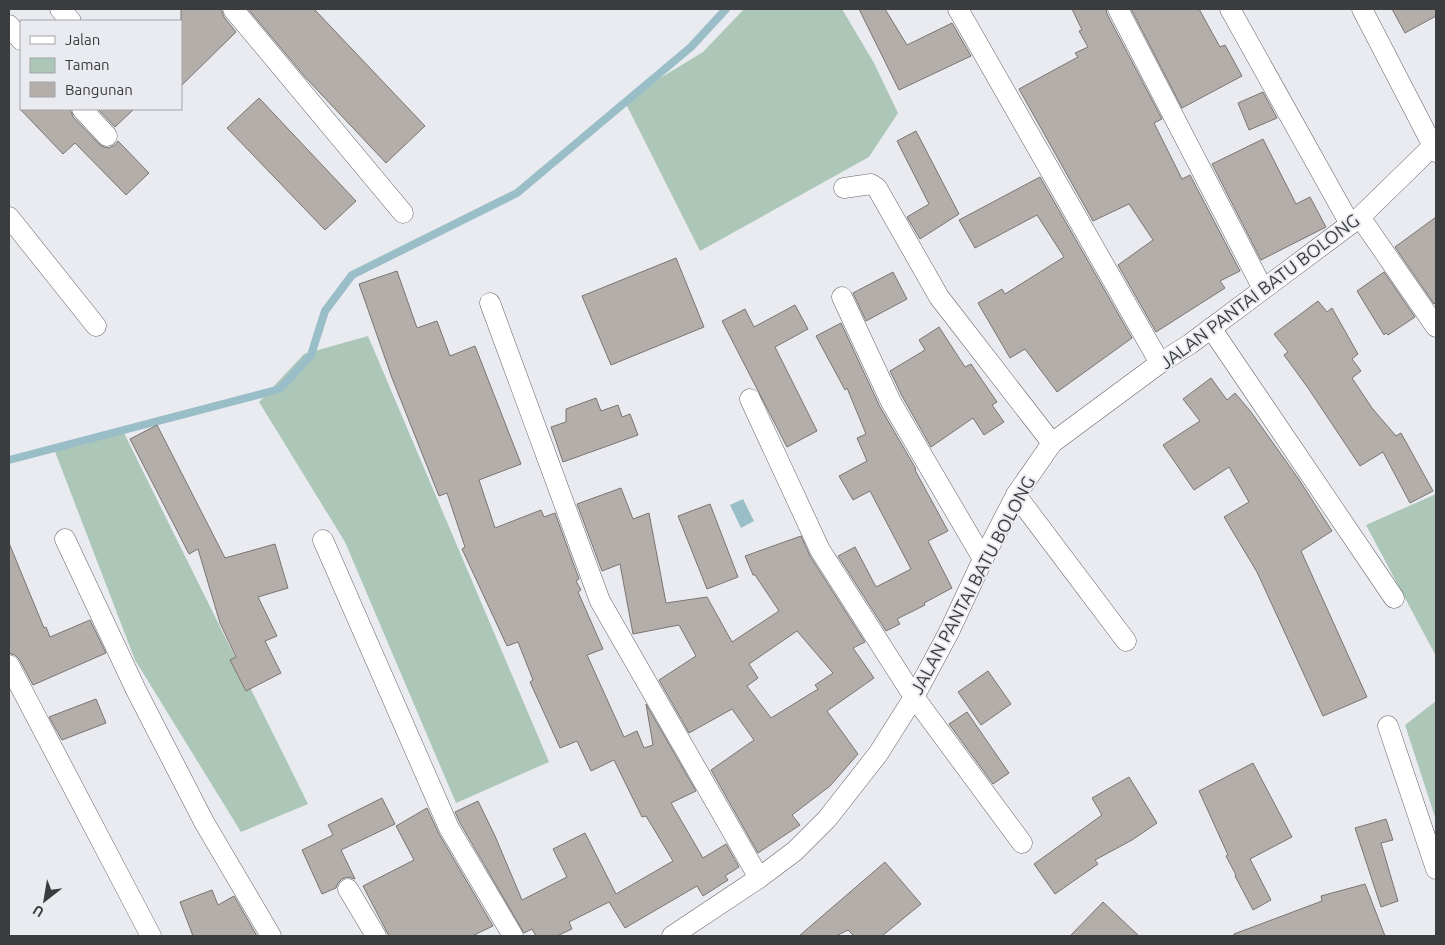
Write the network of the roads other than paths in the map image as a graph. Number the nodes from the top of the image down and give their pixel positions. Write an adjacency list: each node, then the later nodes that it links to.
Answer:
1 (60, 9): 7 (street)
2 (233, 9): 14 (street)
3 (958, 9): 23 (street)
4 (1118, 9): 17 (street)
5 (1230, 9): 16 (street)
6 (1362, 9): 12 (street)
7 (70, 20)
8 (9, 25): 9 (street)
9 (20, 39)
10 (83, 110): 11 (street)
11 (107, 136)
12 (1435, 147): 16 (street, JALAN PANTAI BATU BOLONG)
13 (844, 188): 25 (street)
14 (402, 213)
15 (9, 217): 20 (street)
16 (1355, 220): 17 (street, JALAN PANTAI BATU BOLONG); 21 (street)
17 (1263, 289): 22 (street, JALAN PANTAI BATU BOLONG)
18 (842, 297): 29 (street)
19 (490, 303): 37 (street)
20 (96, 326)
21 (1436, 327)
22 (1211, 328): 23 (street, JALAN PANTAI BATU BOLONG); 30 (street)
23 (1160, 364): 25 (street, JALAN PANTAI BATU BOLONG)
24 (750, 399): 33 (street)
25 (1052, 443): 26 (street, JALAN PANTAI BATU BOLONG)
26 (1016, 495): 29 (street, JALAN PANTAI BATU BOLONG); 31 (street)
27 (65, 539): 40 (street)
28 (323, 540): 42 (street)
29 (983, 559): 33 (street, JALAN PANTAI BATU BOLONG)
30 (1394, 598)
31 (1126, 641)
32 (9, 665): 39 (street)
33 (914, 697): 35 (street); 37 (street, JALAN PANTAI BATU BOLONG)
34 (1388, 726): 36 (street)
35 (1022, 843)
36 (1436, 869)
37 (759, 878): 43 (street, JALAN PANTAI BATU BOLONG)
38 (348, 889): 41 (street)
39 (151, 936)
40 (271, 936)
41 (376, 936)
42 (513, 936)
43 (672, 936)

